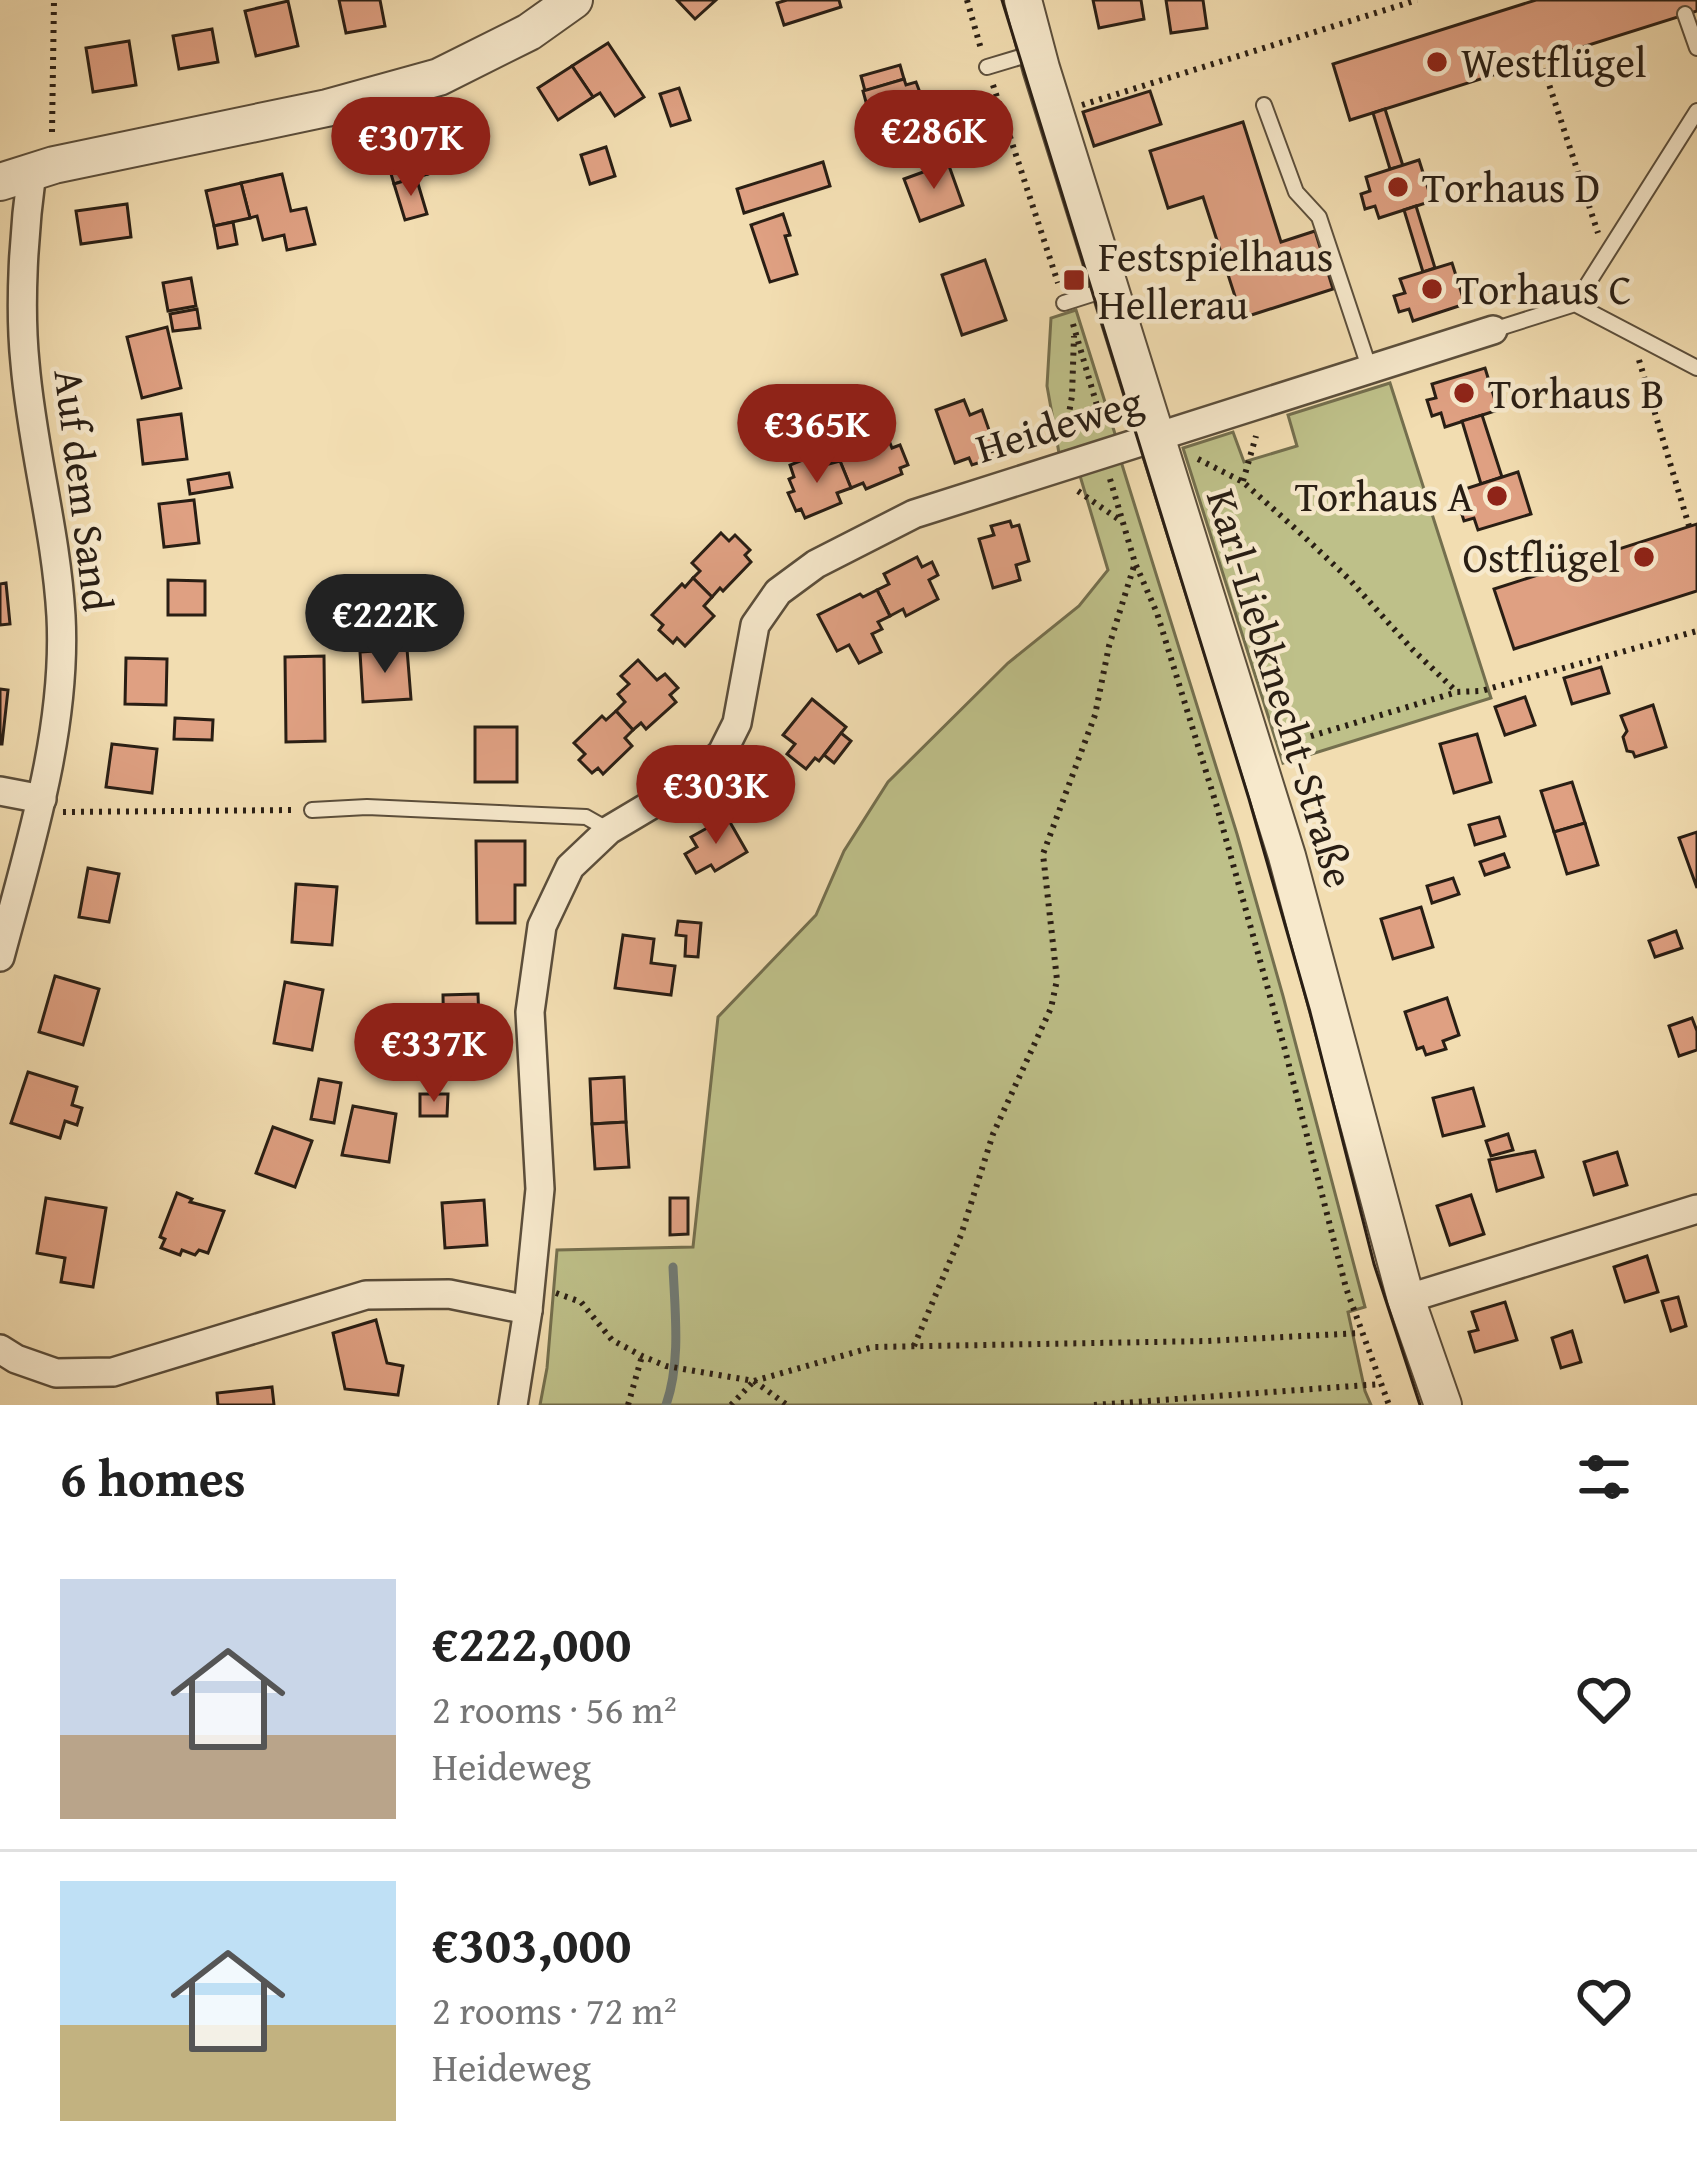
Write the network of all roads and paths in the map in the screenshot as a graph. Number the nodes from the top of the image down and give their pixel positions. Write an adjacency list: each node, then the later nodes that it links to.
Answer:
1 (54, 0): 14 (path)
2 (574, 0): 14 (street)
3 (967, 0): 10 (path)
4 (1023, 0): 8 (street, Karl-Liebknecht-Straße)
5 (1417, 0): 13 (path)
6 (1685, 14): 7 (lane)
7 (1697, 48)
8 (1036, 52): 10 (lane); 13 (street, Karl-Liebknecht-Straße)
9 (1541, 60): 15 (path)
10 (987, 67): 17 (path)
11 (1264, 105): 23 (lane)
12 (1697, 111): 15 (lane)
13 (1055, 113): 16 (street, Karl-Liebknecht-Straße)
14 (29, 173): 39 (street, Auf dem Sand)
15 (1605, 256): 18 (lane)
16 (1110, 288): 17 (lane); 25 (street, Karl-Liebknecht-Straße)
17 (1064, 303): 19 (path)
18 (1575, 304): 20 (lane); 21 (lane)
19 (1074, 326): 26 (path); 27 (path)
20 (1493, 331): 23 (street, Heideweg)
21 (1631, 334): 22 (lane); 33 (path)
22 (1697, 368)
23 (1370, 370): 24 (street, Heideweg)
24 (1264, 404): 25 (street, Heideweg); 31 (path)
25 (1156, 438): 37 (street, Karl-Liebknecht-Straße); 41 (street, Heideweg)
26 (1108, 443)
27 (1063, 455)
28 (1193, 457): 31 (path)
29 (1108, 469): 32 (path)
30 (1065, 482): 32 (path)
31 (1243, 482): 36 (path)
32 (1123, 522): 34 (path)
33 (1690, 526)
34 (1136, 563): 46 (path); 47 (path)
35 (1697, 631): 36 (path)
36 (1457, 692): 37 (path)
37 (1256, 753): 44 (street, Karl-Liebknecht-Straße)
38 (0, 791): 39 (street)
39 (48, 806): 40 (path); 42 (street, Auf dem Sand)
40 (312, 810): 41 (lane)
41 (609, 830): 45 (street, Heideweg)
42 (0, 957)
43 (1697, 1209): 44 (street)
44 (1406, 1299): 58 (street, Karl-Liebknecht-Straße)
45 (539, 1300): 48 (street); 49 (path); 52 (street, Heideweg)
46 (1360, 1334): 47 (path); 51 (path)
47 (914, 1346): 50 (path)
48 (0, 1349)
49 (642, 1356): 50 (path); 53 (path)
50 (754, 1381): 54 (path); 55 (path)
51 (1381, 1384): 56 (path); 57 (path)
52 (513, 1405)
53 (628, 1405)
54 (731, 1405)
55 (787, 1405)
56 (1094, 1405)
57 (1389, 1405)
58 (1443, 1405)

